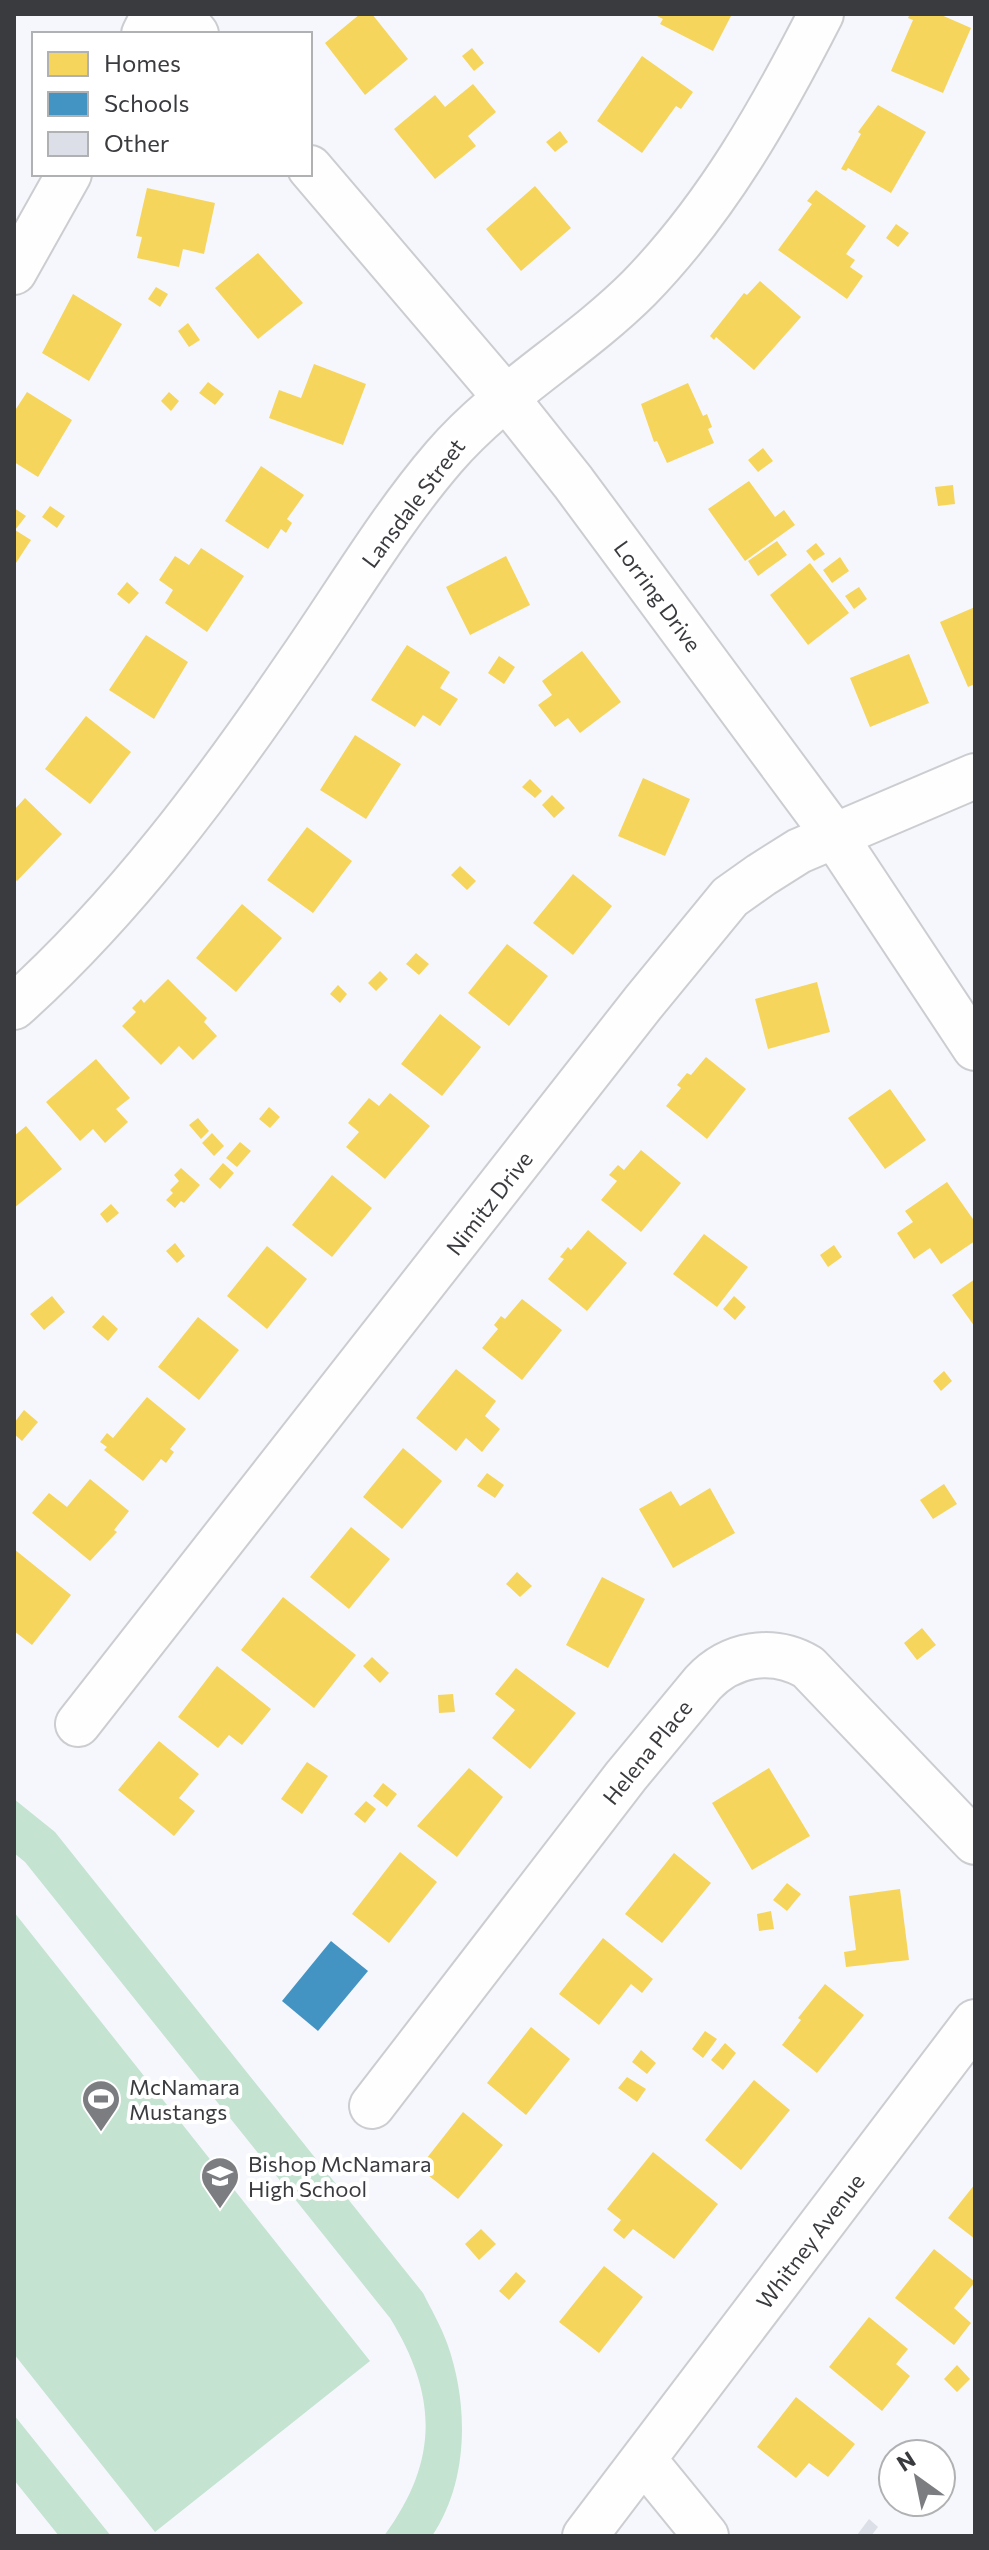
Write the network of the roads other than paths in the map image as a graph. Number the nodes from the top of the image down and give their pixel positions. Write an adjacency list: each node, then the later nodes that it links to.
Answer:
1 (154, 14): 4 (street)
2 (179, 14): 5 (street)
3 (821, 14): 9 (street, Lansdale Street)
4 (145, 32)
5 (194, 32)
6 (312, 170): 9 (street, Lorring Drive)
7 (68, 176): 8 (street)
8 (14, 272)
9 (507, 399): 11 (street, Lorring Drive); 12 (street, Lansdale Street)
10 (975, 776): 11 (street, Nimitz Drive)
11 (834, 835): 13 (street, Lorring Drive); 14 (street, Nimitz Drive)
12 (14, 1007)
13 (975, 1048)
14 (78, 1724)
15 (975, 1842): 17 (street, Helena Place)
16 (975, 2022): 18 (street, Whitney Avenue)
17 (372, 2106)
18 (644, 2460): 19 (street, Whitney Avenue); 20 (street)
19 (585, 2536)
20 (706, 2536)

